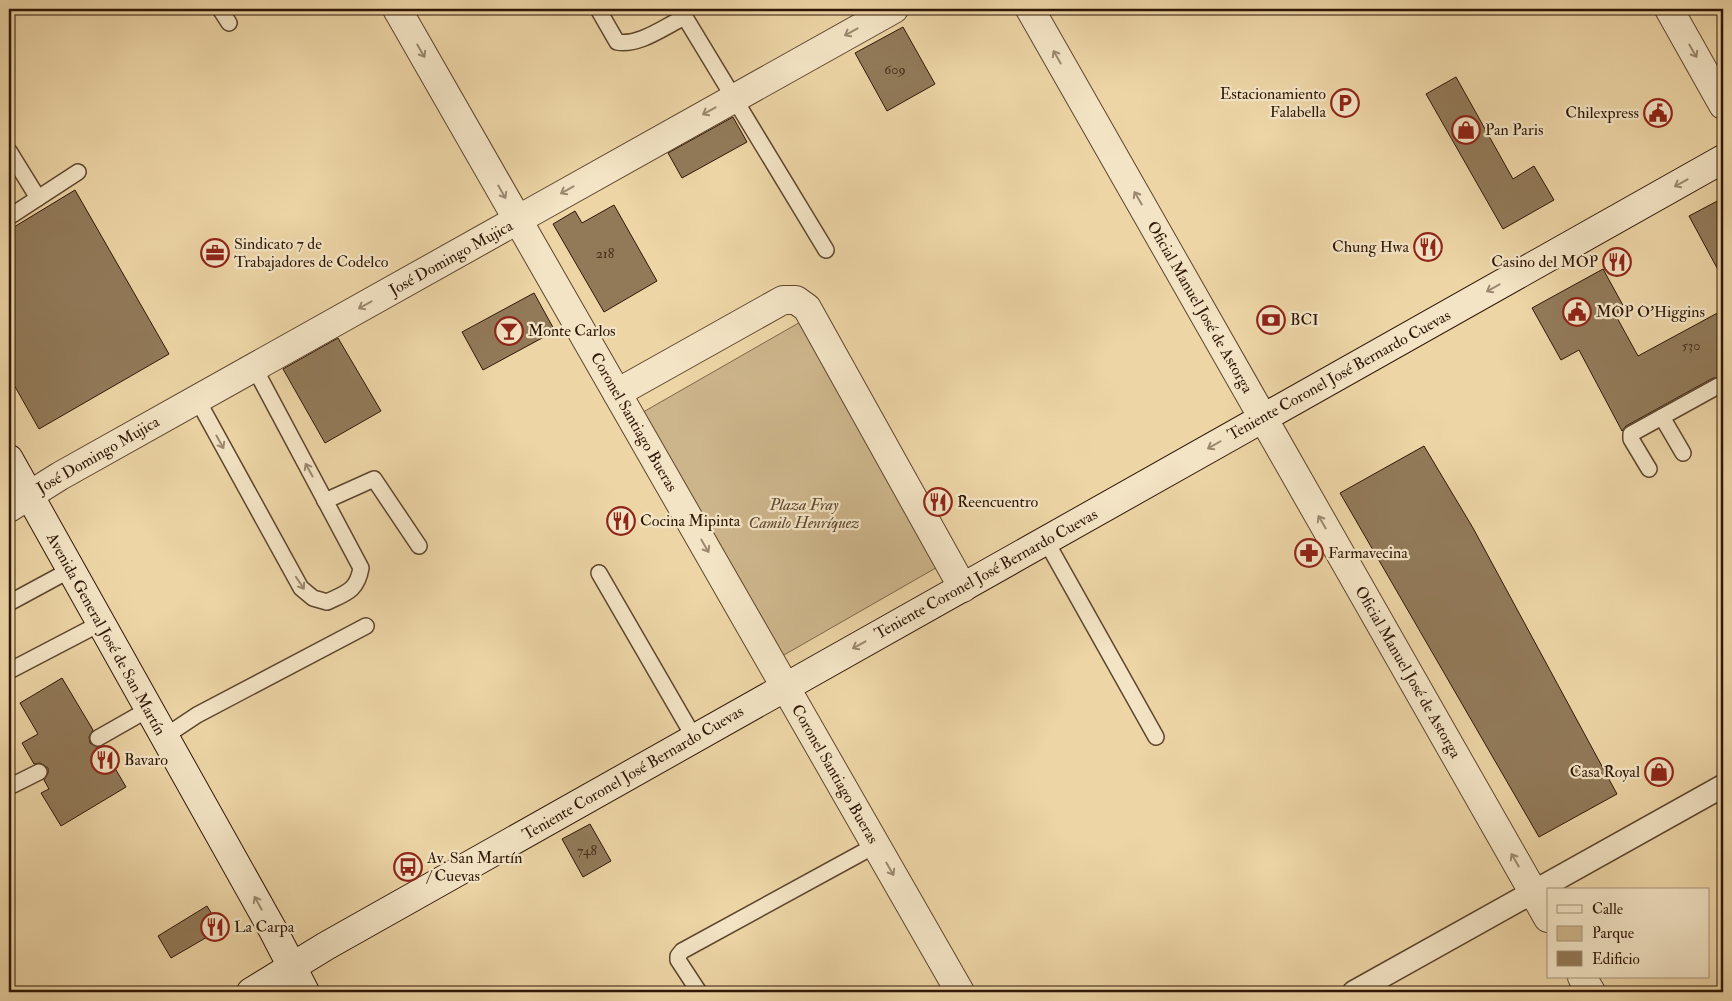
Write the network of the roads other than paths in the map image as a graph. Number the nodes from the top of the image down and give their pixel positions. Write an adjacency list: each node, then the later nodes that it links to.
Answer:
1 (220, 9): 8 (lane)
2 (397, 9): 16 (street, Coronel Santiago Bueras, one-way to 16)
3 (598, 9): 7 (lane)
4 (894, 9): 9 (street, José Domingo Mujica, one-way to 9)
5 (1030, 9): 23 (street, Oficial Manuel José de Astorga, one-way to 5)
6 (1669, 9): 10 (street, one-way to 10)
7 (683, 13): 9 (lane)
8 (229, 23)
9 (735, 97): 16 (street, José Domingo Mujica, one-way to 16); 17 (lane)
10 (1723, 104)
11 (9, 150): 14 (lane)
12 (1723, 159): 23 (street, Teniente Coronel José Bernardo Cuevas, one-way to 23)
13 (78, 172): 14 (lane)
14 (38, 198): 15 (lane)
15 (9, 216)
16 (518, 220): 18 (street, José Domingo Mujica, one-way to 18); 20 (street, Coronel Santiago Bueras)
17 (826, 250)
18 (254, 367): 21 (street, José Domingo Mujica); 28 (lane, one-way to 18)
19 (1723, 388): 22 (lane)
20 (617, 392): 33 (street); 38 (street, Coronel Santiago Bueras, one-way to 38)
21 (196, 399): 27 (street, José Domingo Mujica); 28 (lane, one-way to 28)
22 (1662, 417): 24 (lane); 26 (lane)
23 (1264, 419): 29 (street, Teniente Coronel José Bernardo Cuevas, one-way to 29); 48 (street, Oficial Manuel José de Astorga, one-way to 23)
24 (1683, 453)
25 (9, 459): 27 (street, Avenida General José de San Martín)
26 (1649, 469)
27 (19, 501): 31 (street, Avenida General José de San Martín)
28 (325, 501): 30 (lane)
29 (1046, 541): 33 (street, Teniente Coronel José Bernardo Cuevas); 41 (lane)
30 (419, 546)
31 (70, 570): 34 (lane); 35 (street, Avenida General José de San Martín)
32 (599, 573): 43 (lane)
33 (963, 588): 38 (street, Teniente Coronel José Bernardo Cuevas, one-way to 38)
34 (9, 604)
35 (100, 623): 37 (lane); 39 (street, Avenida General José de San Martín)
36 (366, 626): 40 (lane)
37 (9, 671)
38 (786, 688): 43 (street, Teniente Coronel José Bernardo Cuevas); 47 (street, Coronel Santiago Bueras)
39 (149, 709): 40 (street, Avenida General José de San Martín); 42 (lane)
40 (164, 737): 50 (street, Avenida General José de San Martín, one-way to 40)
41 (1156, 737)
42 (98, 738)
43 (695, 739): 50 (street, Teniente Coronel José Bernardo Cuevas)
44 (39, 772): 46 (lane)
45 (1723, 786): 48 (street)
46 (9, 787)
47 (876, 844): 54 (lane); 55 (street, Coronel Santiago Bueras, one-way to 55)
48 (1534, 892): 49 (street, Oficial Manuel José de Astorga); 56 (street)
49 (1547, 916)
50 (292, 966): 52 (street, Teniente Coronel José Bernardo Cuevas); 53 (street, Avenida General José de San Martín)
51 (1583, 978): 57 (street)
52 (251, 992)
53 (305, 992)
54 (699, 992)
55 (960, 992)
56 (1354, 992)
57 (1590, 992)

